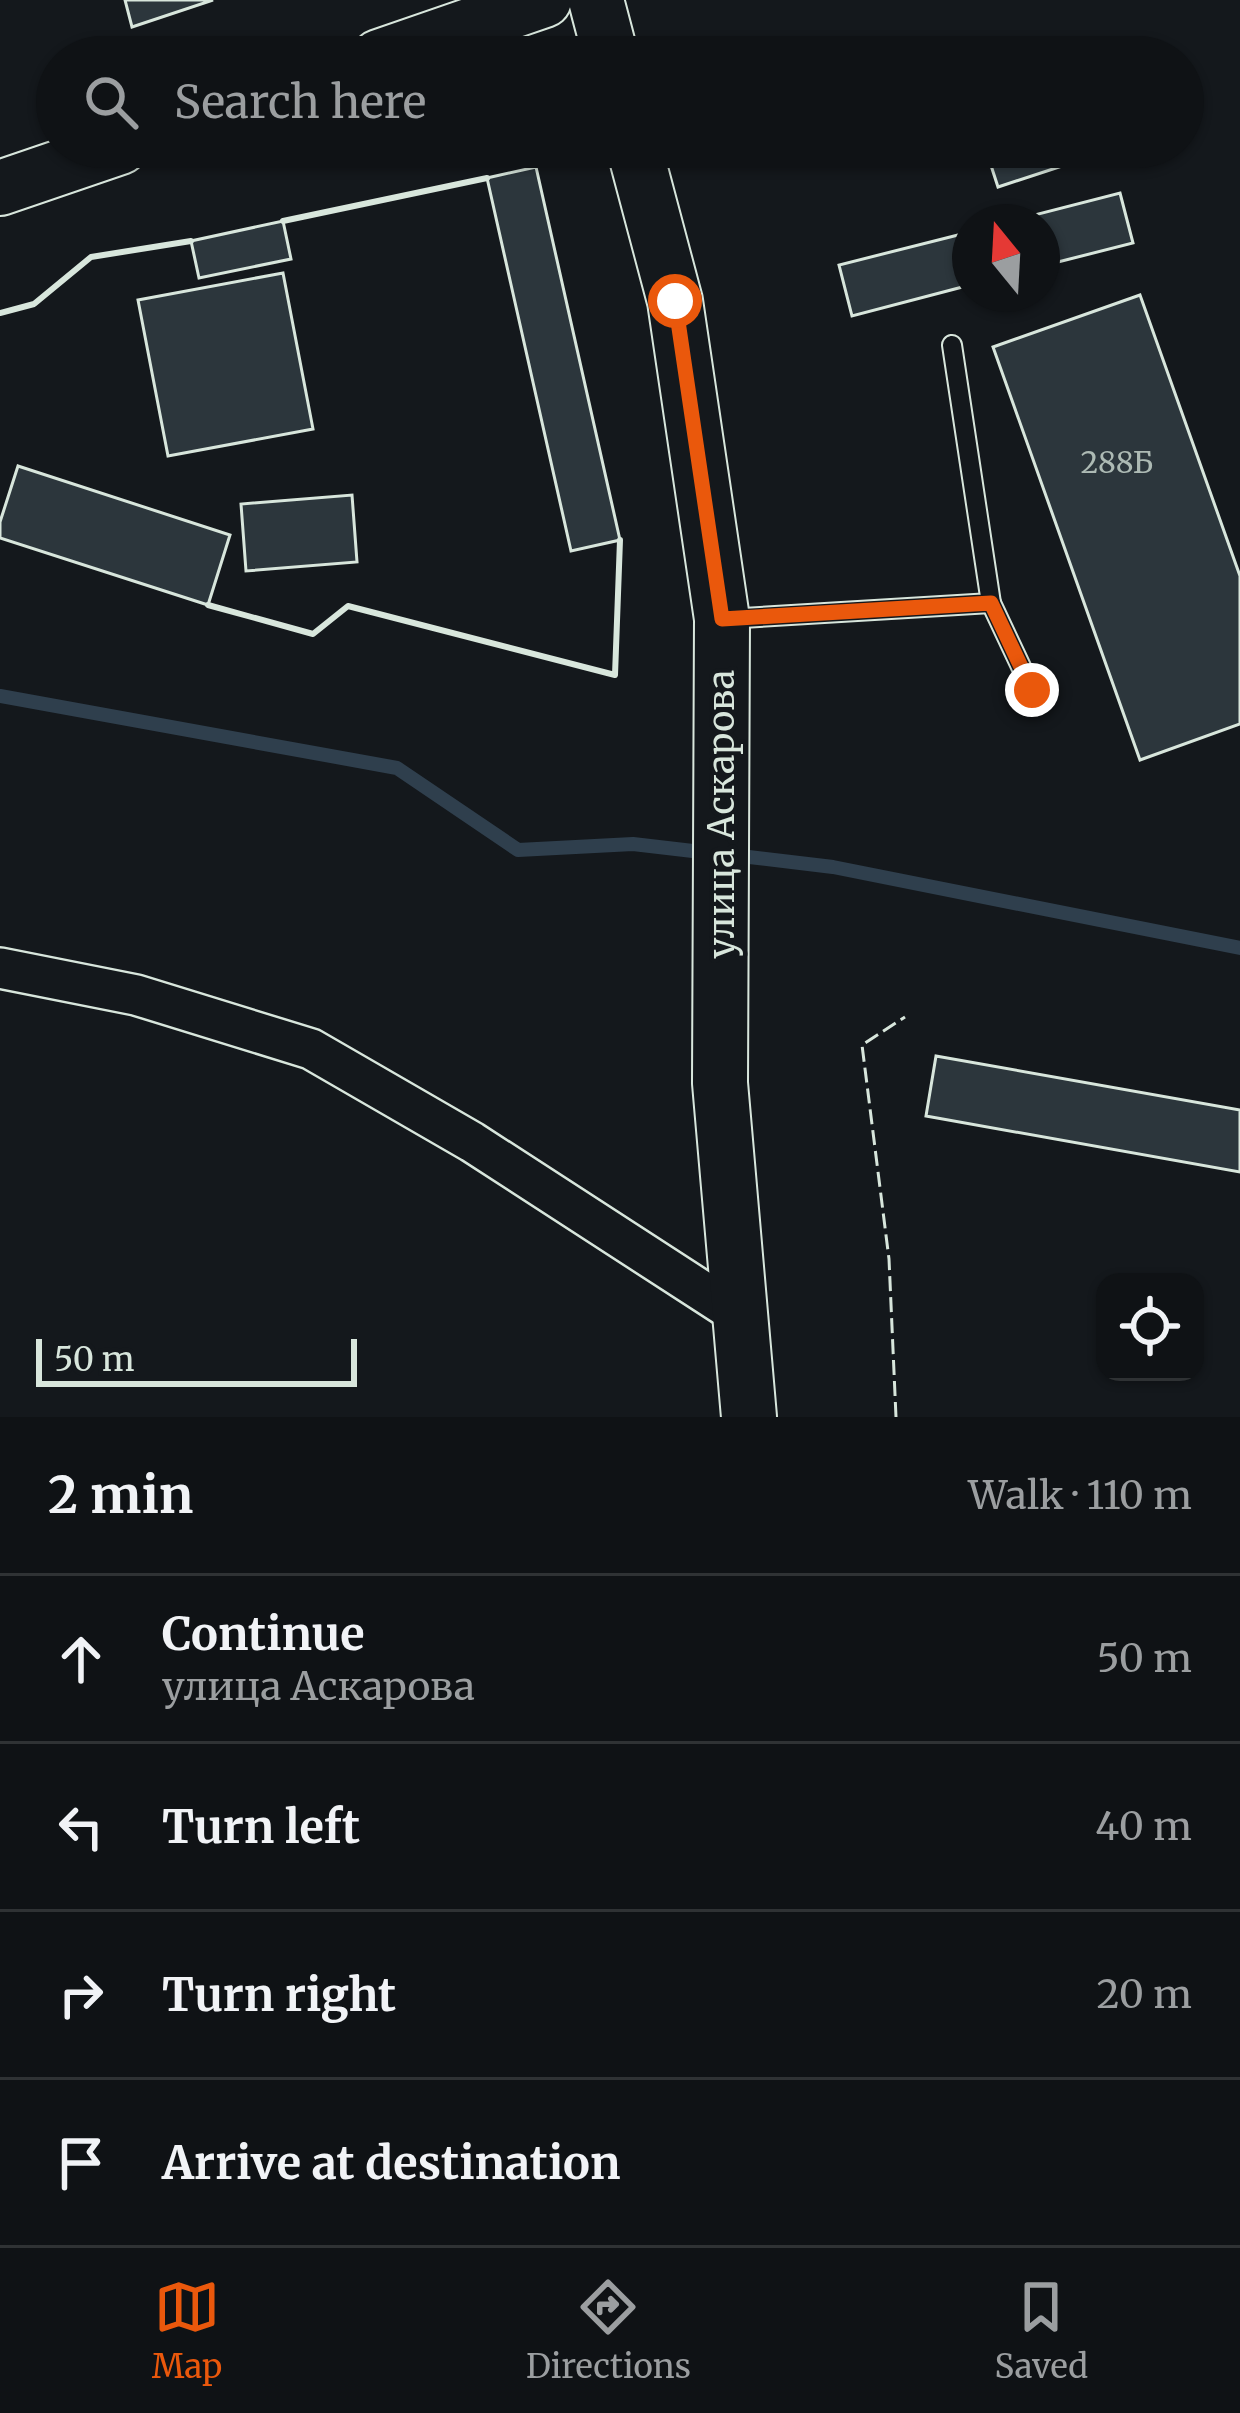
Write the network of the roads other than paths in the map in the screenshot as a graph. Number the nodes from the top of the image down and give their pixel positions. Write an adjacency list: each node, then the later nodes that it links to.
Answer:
1 (544, 0): 3 (main road)
2 (596, 0): 4 (main road)
3 (440, 36)
4 (605, 36)
5 (59, 168): 7 (main road)
6 (640, 168): 10 (main road, улица Аскарова)
7 (0, 188)
8 (952, 345): 9 (lane)
9 (991, 603): 10 (lane); 11 (lane)
10 (722, 619): 13 (main road, улица Аскарова)
11 (1032, 690)
12 (0, 968): 13 (street)
13 (740, 1315): 14 (main road, улица Аскарова)
14 (749, 1417)

